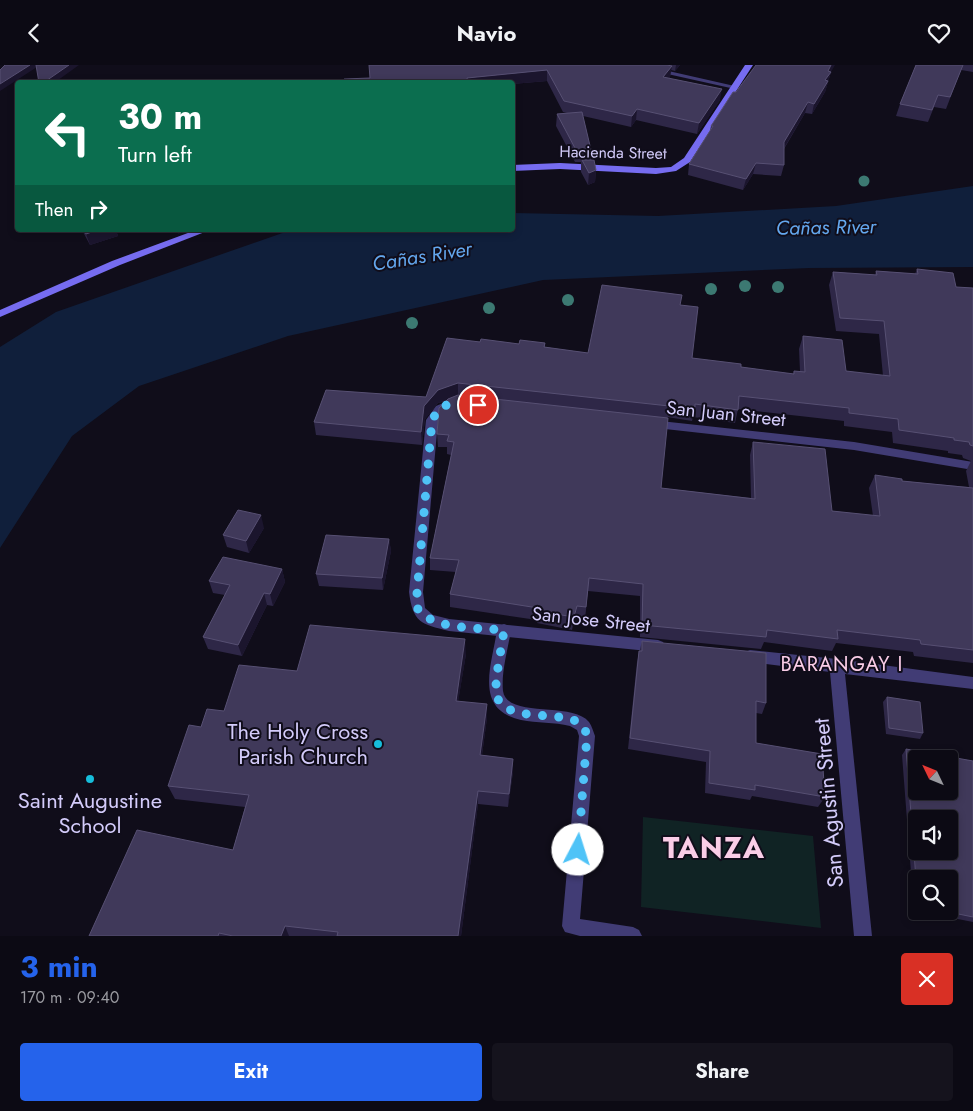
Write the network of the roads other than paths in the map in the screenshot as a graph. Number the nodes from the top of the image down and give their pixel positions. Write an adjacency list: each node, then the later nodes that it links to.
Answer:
1 (631, 65): 3 (street)
2 (750, 65): 3 (street, Hacienda Street)
3 (735, 87): 4 (street, Hacienda Street)
4 (515, 168)
5 (200, 232): 6 (street)
6 (0, 314)
7 (468, 403): 10 (street, San Jose Street)
8 (636, 422): 9 (street, San Juan Street)
9 (973, 466)
10 (504, 630): 11 (street, San Jose Street); 15 (street)
11 (671, 648)
12 (739, 655): 13 (street)
13 (838, 665): 14 (street); 16 (street, San Agustin Street)
14 (973, 683)
15 (633, 936)
16 (863, 936)

